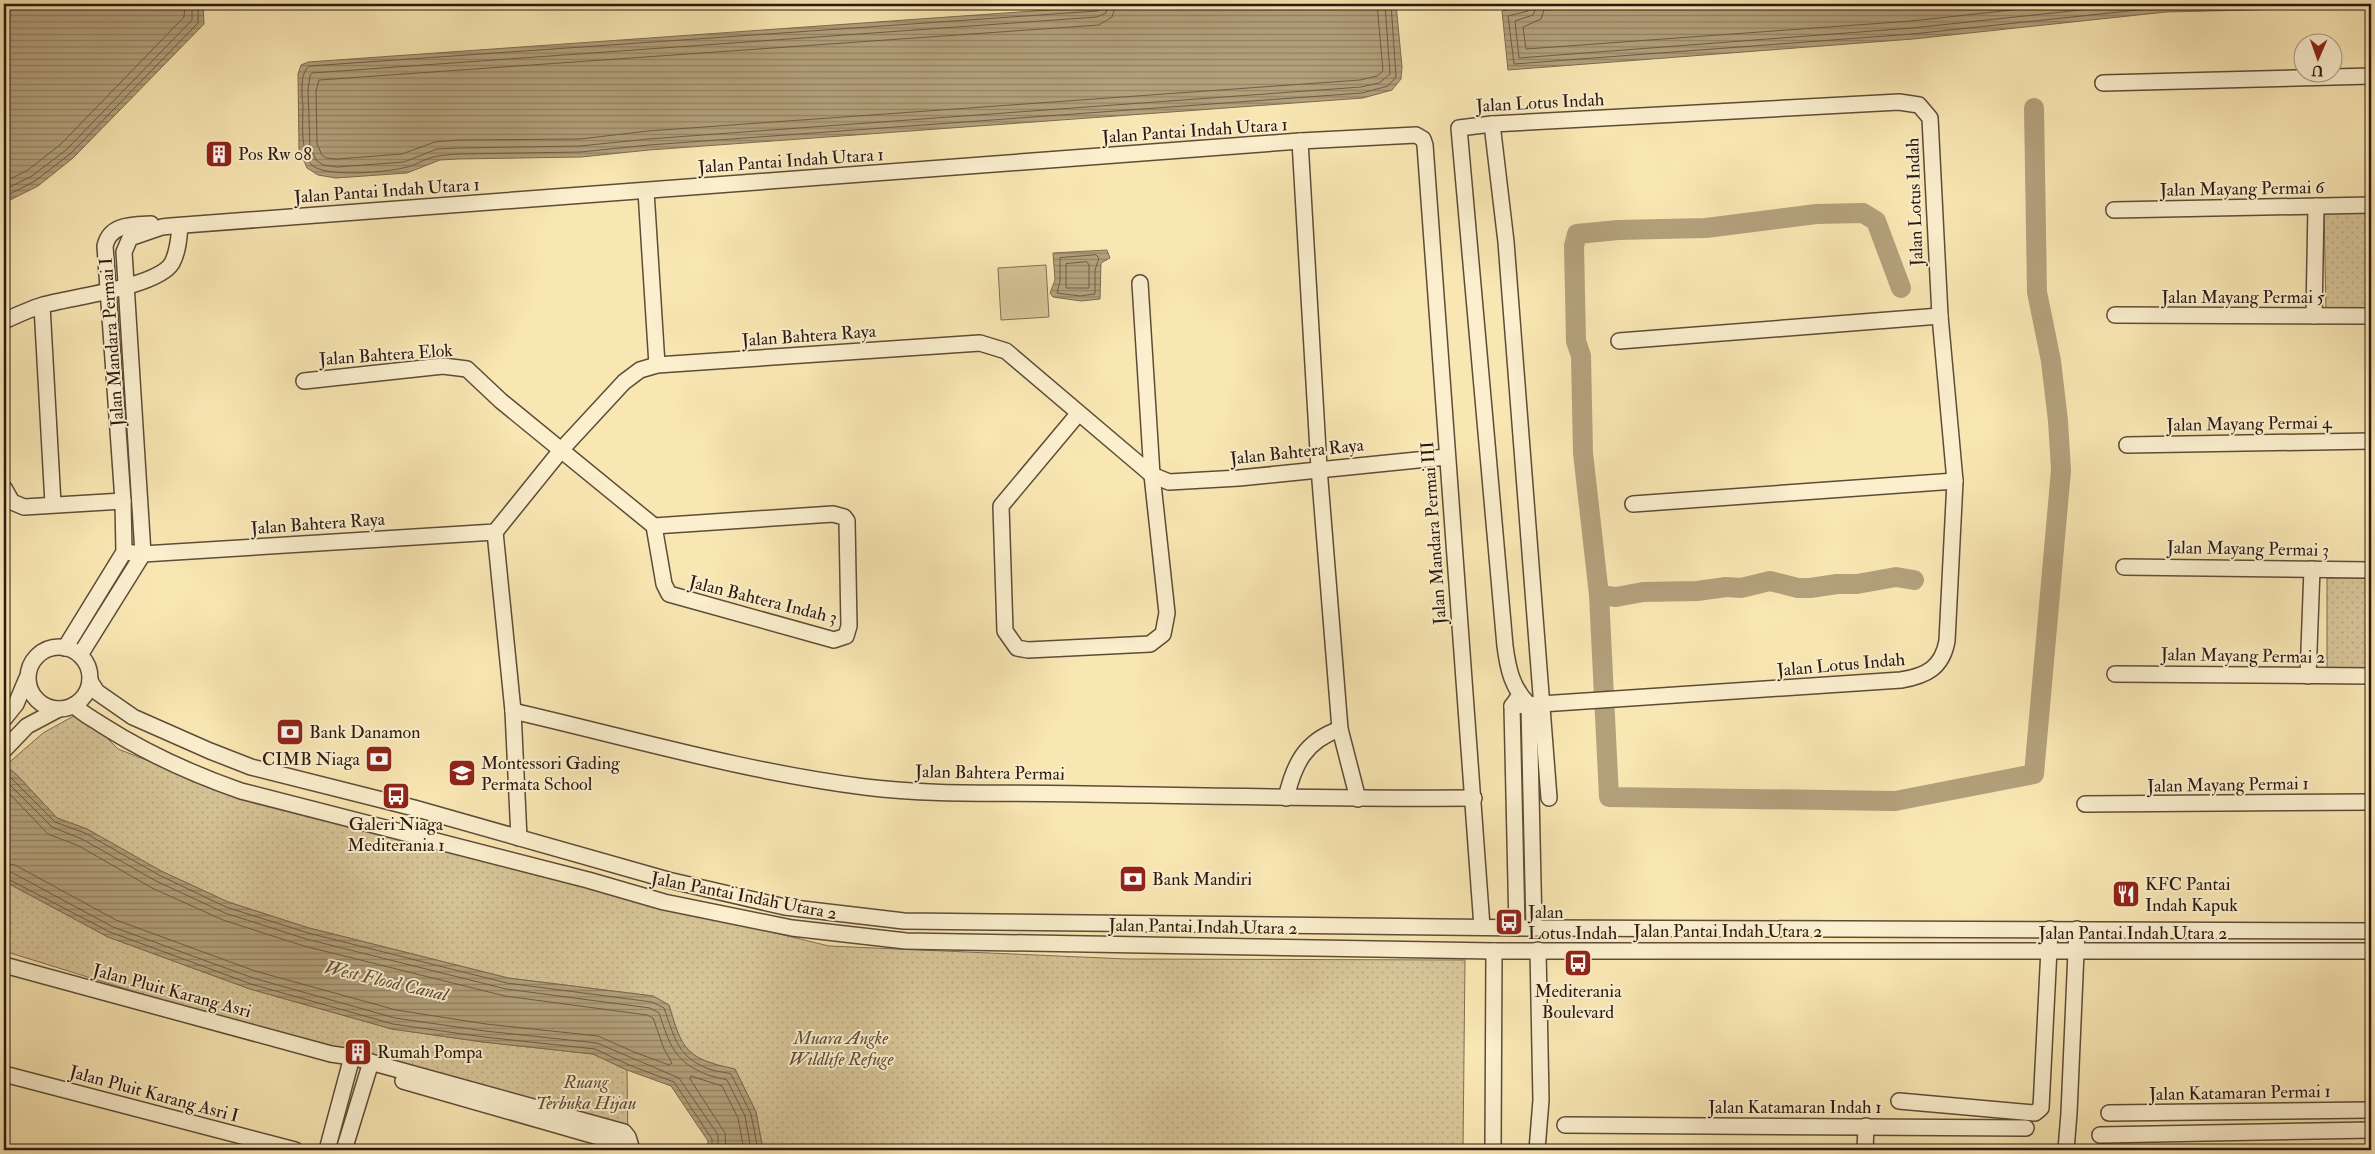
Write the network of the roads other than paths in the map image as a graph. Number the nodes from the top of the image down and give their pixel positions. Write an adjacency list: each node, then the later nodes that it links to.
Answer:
1 (2371, 76): 2 (street)
2 (2103, 83)
3 (1492, 124): 17 (street, Jalan Lotus Indah); 52 (street); 52 (street, Jalan Lotus Indah)
4 (1422, 137): 5 (street, Jalan Pantai Indah Utara 1); 28 (street, Jalan Mandara Permai III)
5 (1300, 141): 6 (street, Jalan Pantai Indah Utara 1); 29 (street)
6 (646, 191): 10 (street, Jalan Pantai Indah Utara 1); 22 (street)
7 (2371, 205): 8 (street, Jalan Mayang Permai 6)
8 (2316, 206): 9 (street, Jalan Mayang Permai 6); 18 (street)
9 (2114, 210)
10 (180, 226): 11 (street, Jalan Pantai Indah Utara 1); 13 (street)
11 (162, 227): 13 (street, Jalan Mandara Permai I); 14 (street, Jalan Mandara Permai I)
12 (1140, 283): 30 (street)
13 (128, 288): 14 (street); 39 (street, Jalan Mandara Permai I)
14 (108, 290): 15 (street); 33 (street, Jalan Mandara Permai I)
15 (42, 306): 20 (street); 34 (street)
16 (2115, 315): 18 (street, Jalan Mayang Permai 5)
17 (1940, 316): 21 (street); 31 (street, Jalan Lotus Indah)
18 (2314, 316): 19 (street, Jalan Mayang Permai 5)
19 (2371, 316)
20 (4, 320)
21 (1619, 341)
22 (657, 365): 24 (street, Jalan Bahtera Raya); 27 (street, Jalan Bahtera Raya)
23 (304, 381): 27 (street, Jalan Bahtera Elok)
24 (1078, 414): 30 (street, Jalan Bahtera Raya); 30 (street)
25 (2371, 441): 26 (street, Jalan Mayang Permai 4)
26 (2127, 445)
27 (562, 449): 36 (street); 37 (street, Jalan Bahtera Raya)
28 (1447, 457): 29 (street, Jalan Bahtera Raya); 60 (street, Jalan Mandara Permai III)
29 (1319, 468): 30 (street, Jalan Bahtera Raya); 57 (street)
30 (1152, 475)
31 (1956, 481): 35 (street); 52 (street, Jalan Lotus Indah)
32 (4, 488): 34 (street)
33 (123, 502): 34 (street); 38 (street, Jalan Mandara Permai I)
34 (53, 504)
35 (1633, 504)
36 (654, 526): 36 (street, Jalan Bahtera Indah 3)
37 (495, 532): 39 (street, Jalan Bahtera Raya); 55 (street)
38 (124, 552): 39 (street); 43 (street)
39 (143, 554): 44 (street)
40 (2124, 567): 41 (street, Jalan Mayang Permai 3)
41 (2312, 569): 42 (street, Jalan Mayang Permai 3); 48 (street)
42 (2371, 570)
43 (91, 608): 44 (street); 45 (street)
44 (104, 616): 46 (street)
45 (65, 648): 46 (street); 50 (street)
46 (80, 655): 51 (street)
47 (2115, 674): 48 (street, Jalan Mayang Permai 2)
48 (2308, 676): 49 (street, Jalan Mayang Permai 2)
49 (2371, 676)
50 (28, 678): 54 (street); 56 (street)
51 (92, 684): 53 (street); 65 (street, Jalan Pantai Indah Utara 2)
52 (1525, 702): 61 (street); 67 (street, Jalan Lotus Indah); 68 (street, Jalan Lotus Indah)
53 (76, 707): 54 (street); 74 (street, Jalan Pantai Indah Utara 2)
54 (59, 709): 58 (street)
55 (513, 711): 59 (street, Jalan Bahtera Permai); 65 (street)
56 (4, 719)
57 (1340, 729): 59 (street); 62 (street)
58 (4, 750)
59 (1286, 798): 62 (street, Jalan Bahtera Permai)
60 (1474, 798): 62 (street, Jalan Bahtera Permai); 66 (street, Jalan Mandara Permai III)
61 (1549, 798)
62 (1358, 799)
63 (2371, 802): 64 (street, Jalan Mayang Permai 1)
64 (2085, 804)
65 (519, 838): 66 (street, Jalan Pantai Indah Utara 2)
66 (1482, 927): 67 (street, Jalan Pantai Indah Utara 2)
67 (1517, 928): 68 (street, Jalan Pantai Indah Utara 2); 73 (street)
68 (1534, 928): 69 (street, Jalan Pantai Indah Utara 2)
69 (2050, 929): 70 (street, Jalan Pantai Indah Utara 2); 76 (street, Jalan Katamaran Indah 1)
70 (2077, 929): 71 (street, Jalan Pantai Indah Utara 2); 77 (street)
71 (2371, 931)
72 (1538, 950): 73 (street, Jalan Pantai Indah Utara 2); 74 (street, Jalan Pantai Indah Utara 2); 95 (street)
73 (1587, 950): 76 (street, Jalan Pantai Indah Utara 2)
74 (1494, 951): 94 (street)
75 (2371, 951): 77 (street, Jalan Pantai Indah Utara 2)
76 (2049, 952): 77 (street, Jalan Pantai Indah Utara 2); 82 (street, Jalan Katamaran Indah 1)
77 (2076, 952): 97 (street)
78 (4, 965): 79 (street, Jalan Pluit Karang Asri)
79 (351, 1061): 80 (street, Jalan Pluit Karang Asri); 92 (street)
80 (369, 1066): 90 (street, Jalan Pluit Karang Asri); 93 (street)
81 (4, 1074): 91 (street, Jalan Pluit Karang Asri I)
82 (1899, 1101)
83 (2371, 1110): 84 (street, Jalan Katamaran Permai 1)
84 (2109, 1113)
85 (1565, 1125): 86 (street, Jalan Katamaran Indah 1)
86 (1866, 1126): 87 (street, Jalan Katamaran Indah 1); 96 (street)
87 (2026, 1128)
88 (2371, 1130): 89 (street)
89 (2100, 1135)
90 (631, 1148)
91 (295, 1150)
92 (327, 1150)
93 (344, 1150)
94 (1493, 1150)
95 (1538, 1150)
96 (1865, 1150)
97 (2066, 1150)

